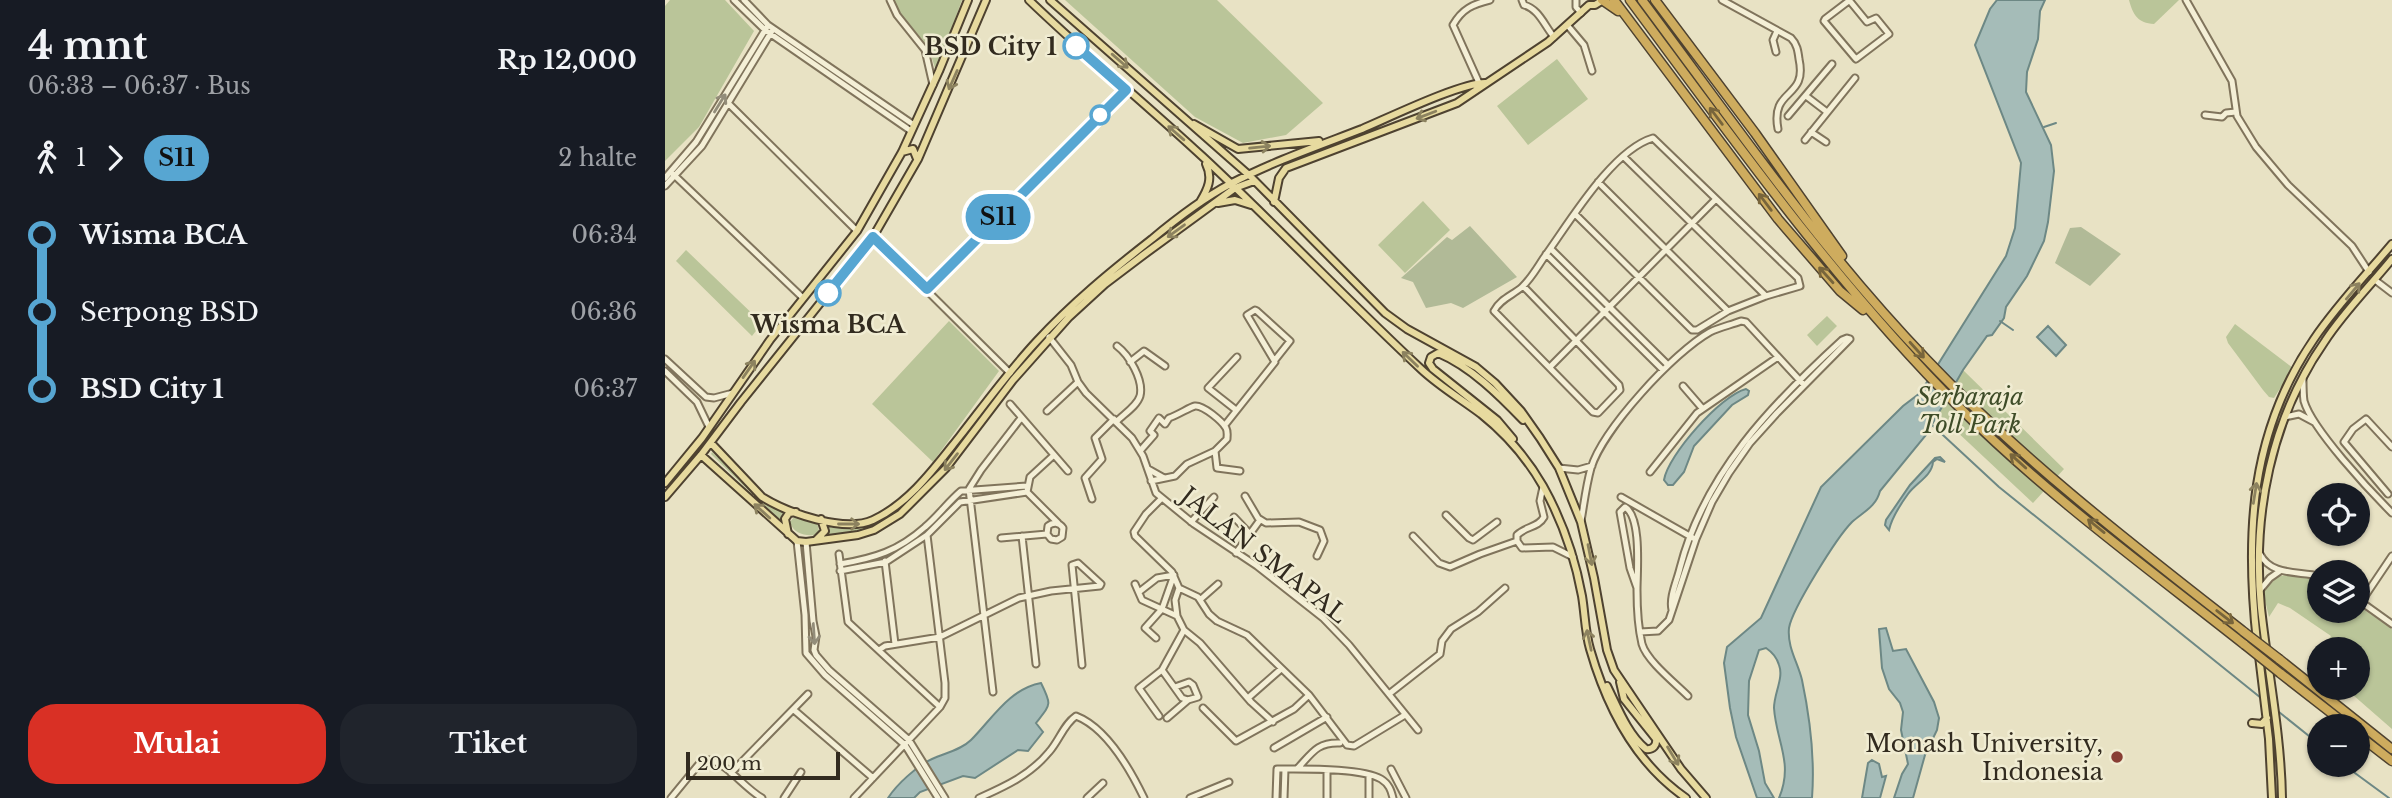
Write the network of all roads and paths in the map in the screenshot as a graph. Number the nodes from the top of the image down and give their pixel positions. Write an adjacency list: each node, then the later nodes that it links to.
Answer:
1 (734, 0): 25 (street)
2 (744, 0): 25 (street)
3 (890, 0): 33 (street)
4 (968, 0): 33 (main road)
5 (986, 0): 22 (main road)
6 (992, 0): 22 (main road)
7 (1029, 0): 36 (main road)
8 (1050, 0): 43 (main road, one-way to 43)
9 (1490, 0): 34 (street)
10 (1522, 0): 27 (street)
11 (1576, 0): 21 (street)
12 (1603, 0): 20 (main road); 24 (highway)
13 (1614, 0): 24 (highway)
14 (1630, 0): 88 (highway, one-way to 14)
15 (1642, 0): 71 (highway)
16 (1657, 0): 71 (highway)
17 (1722, 0): 26 (street)
18 (1849, 0): 18 (street)
19 (2186, 0): 42 (street)
20 (1589, 2): 21 (main road)
21 (1581, 13): 23 (main road)
22 (978, 16): 55 (main road, one-way to 55)
23 (1568, 26): 27 (main road); 30 (street)
24 (1633, 26): 88 (highway, one-way to 24)
25 (769, 29): 40 (street); 46 (street); 56 (street, one-way to 25)
26 (1777, 31): 28 (street); 32 (street)
27 (1554, 37): 34 (main road)
28 (1776, 52)
29 (1832, 64): 38 (street)
30 (1592, 71)
31 (1855, 78): 41 (street)
32 (1800, 82): 35 (street); 38 (street)
33 (933, 85): 46 (main road)
34 (1482, 85): 37 (main road); 39 (main road)
35 (1793, 89): 38 (street); 47 (street)
36 (1126, 90): 53 (main road, one-way to 36); 80 (street)
37 (1454, 92): 39 (main road); 49 (main road)
38 (1807, 95): 41 (street); 45 (street)
39 (1457, 103): 63 (main road, one-way to 63)
40 (729, 104): 56 (street); 69 (street)
41 (1827, 112): 48 (street)
42 (2236, 112): 44 (street); 76 (street)
43 (1177, 113): 49 (main road, one-way to 49); 58 (main road)
44 (2205, 115)
45 (1788, 116)
46 (913, 128): 52 (main road)
47 (1778, 129)
48 (1811, 132): 50 (street); 51 (street)
49 (1330, 140): 58 (main road)
50 (1805, 140)
51 (1826, 142)
52 (902, 152): 55 (main road); 69 (main road)
53 (1202, 156): 60 (main road); 64 (main road)
54 (1624, 157): 59 (street); 62 (street); 68 (street)
55 (918, 159): 70 (main road)
56 (673, 174): 57 (street); 61 (street); 83 (street)
57 (665, 178)
58 (1252, 178): 60 (main road); 63 (main road)
59 (1598, 183): 67 (street); 74 (street)
60 (1233, 186): 64 (main road); 65 (main road); 66 (main road)
61 (665, 187)
62 (1716, 199): 68 (street); 82 (street)
63 (1274, 202): 123 (main road)
64 (1199, 204): 87 (main road)
65 (1212, 204): 66 (main road); 87 (main road, one-way to 87)
66 (1253, 206): 127 (main road, one-way to 66)
67 (1574, 214): 73 (street); 77 (street)
68 (1691, 224): 74 (street); 82 (street)
69 (857, 231): 83 (main road)
70 (873, 237): 80 (street); 124 (main road)
71 (1827, 240): 247 (highway, one-way to 247, bridge)
72 (2392, 244): 76 (main road)
73 (1548, 251): 79 (street); 84 (street); 86 (street)
74 (1665, 251): 77 (street); 85 (street)
75 (2392, 259): 78 (main road)
76 (2369, 272): 89 (main road, one-way to 76)
77 (1639, 277): 84 (street); 85 (street)
78 (2375, 280): 81 (street); 92 (main road)
79 (1523, 286): 91 (street); 100 (street)
80 (927, 289): 103 (street)
81 (2392, 293)
82 (1766, 296): 85 (street)
83 (803, 298): 108 (main road, one-way to 83)
84 (1609, 306): 86 (street); 101 (street)
85 (1728, 311)
86 (1604, 312): 91 (street); 101 (street)
87 (1068, 313): 90 (main road); 103 (main road)
88 (1881, 326): 234 (highway, one-way to 88, bridge)
89 (2318, 333): 92 (main road); 239 (main road, one-way to 89)
90 (1049, 337): 105 (street, JALAN SMAPAL); 122 (main road)
91 (1577, 339): 100 (street); 100 (street)
92 (2326, 339): 104 (main road)
93 (1117, 346): 98 (street)
94 (1778, 356): 101 (street); 106 (street); 112 (street)
95 (1237, 357): 113 (street)
96 (665, 359): 109 (street)
97 (1275, 360): 97 (street); 113 (street)
98 (1131, 362): 99 (street); 117 (street)
99 (1165, 366)
100 (1550, 367)
101 (1665, 367): 134 (street)
102 (665, 371): 110 (street)
103 (1010, 373): 120 (main road)
104 (2303, 377): 116 (main road); 118 (street)
105 (1078, 382): 114 (street); 117 (street, JALAN SMAPAL)
106 (1802, 383): 106 (street); 175 (street)
107 (1683, 386): 112 (street)
108 (733, 393): 109 (street); 121 (main road)
109 (702, 395): 110 (street)
110 (697, 402): 121 (street)
111 (1010, 404): 115 (street)
112 (1702, 408): 140 (street)
113 (1235, 410): 119 (street)
114 (1047, 411)
115 (1021, 418): 132 (street); 145 (street)
116 (2285, 418): 118 (street); 181 (main road)
117 (1116, 420): 128 (street, JALAN SMAPAL); 155 (street)
118 (2315, 422): 130 (street)
119 (1225, 425): 128 (street); 129 (street)
120 (967, 426): 122 (main road); 152 (main road)
121 (709, 427): 143 (main road)
122 (974, 432): 157 (main road, one-way to 157)
123 (1540, 438): 127 (main road); 136 (main road)
124 (711, 443): 131 (main road); 158 (main road)
125 (2346, 447): 126 (street); 130 (street); 147 (street)
126 (2392, 447)
127 (1519, 450): 144 (main road)
128 (1140, 451): 137 (street, JALAN SMAPAL)
129 (1215, 451): 133 (street); 135 (street)
130 (2340, 453): 156 (street)
131 (701, 455): 151 (main road); 171 (main road, one-way to 131)
132 (1054, 455): 138 (street); 146 (street)
133 (1204, 457): 135 (street); 141 (street)
134 (1591, 466): 136 (street); 166 (street)
135 (1217, 468): 139 (street)
136 (1559, 468): 166 (main road)
137 (1148, 469): 141 (street); 142 (street, JALAN SMAPAL)
138 (1068, 471)
139 (1240, 471)
140 (1650, 472)
141 (1164, 478): 142 (street)
142 (1151, 481): 153 (street, JALAN SMAPAL)
143 (665, 483)
144 (1543, 487): 179 (street); 187 (main road)
145 (969, 489): 146 (street); 154 (street); 188 (street)
146 (1027, 489): 154 (street); 167 (street)
147 (2390, 492): 156 (street)
148 (1245, 496): 163 (street)
149 (1214, 497): 164 (street)
150 (1621, 497): 175 (street)
151 (665, 498)
152 (905, 498): 157 (main road); 162 (main road, one-way to 152)
153 (1162, 498): 164 (street, JALAN SMAPAL); 194 (street)
154 (971, 499): 170 (street); 209 (street)
155 (1092, 499)
156 (2381, 502): 159 (street)
157 (911, 504): 176 (main road)
158 (796, 512): 162 (main road); 171 (main road)
159 (2392, 513)
160 (1446, 515): 177 (street)
161 (1234, 517): 168 (street)
162 (821, 519): 176 (main road)
163 (1260, 520): 168 (street); 185 (street)
164 (1191, 522): 182 (street, JALAN SMAPAL)
165 (1497, 522): 177 (street)
166 (1581, 522): 222 (main road, one-way to 222)
167 (1059, 524): 169 (street); 169 (street)
168 (1249, 533): 182 (street)
169 (1047, 534): 172 (street)
170 (927, 535): 188 (street); 213 (street)
171 (789, 536): 178 (main road)
172 (1022, 536): 174 (street); 204 (street)
173 (1413, 536): 184 (street)
174 (1001, 538)
175 (1693, 538): 212 (street)
176 (816, 540): 180 (main road)
177 (1473, 540): 184 (street)
178 (797, 541): 180 (main road); 189 (street)
179 (1517, 541): 184 (street); 187 (street)
180 (806, 542): 190 (street)
181 (2258, 550): 192 (street); 202 (main road)
182 (1236, 553): 225 (street, JALAN SMAPAL)
183 (839, 554): 191 (street)
184 (1480, 554)
185 (1317, 556)
186 (2392, 556): 197 (street)
187 (1573, 557): 219 (main road, one-way to 187)
188 (885, 558): 191 (street); 215 (street)
189 (799, 562): 190 (street); 243 (street)
190 (808, 562): 243 (street, one-way to 243)
191 (840, 567): 216 (street)
192 (2280, 571): 193 (street); 202 (street)
193 (2307, 574)
194 (1174, 575): 199 (street); 203 (street); 207 (street)
195 (1135, 584): 203 (street)
196 (1218, 584): 205 (street)
197 (2370, 585)
198 (1637, 587): 198 (street); 212 (street)
199 (1179, 588): 205 (street); 208 (street)
200 (1504, 588): 225 (street)
201 (1075, 589): 201 (street); 204 (street); 218 (street)
202 (2260, 591): 279 (main road)
203 (1139, 592): 207 (street)
204 (1029, 596): 209 (street); 217 (street)
205 (1201, 599): 220 (street)
206 (2370, 608): 210 (street)
207 (1162, 609): 208 (street); 214 (street)
208 (1177, 616): 211 (street)
209 (985, 617): 213 (street); 224 (street)
210 (2392, 624)
211 (1184, 630): 221 (street); 229 (street)
212 (1640, 632): 228 (street)
213 (940, 637): 215 (street); 231 (street)
214 (1156, 638)
215 (895, 644): 216 (street)
216 (879, 650): 231 (street)
217 (1036, 664)
218 (1082, 664)
219 (1597, 666): 222 (main road); 276 (main road)
220 (1281, 669): 227 (street); 229 (street)
221 (1162, 670): 223 (street); 236 (street)
222 (1620, 680): 277 (main road, one-way to 277)
223 (1175, 687): 230 (street); 230 (street)
224 (993, 692)
225 (1389, 694): 235 (street, JALAN SMAPAL)
226 (808, 695): 233 (street)
227 (1309, 695): 237 (street); 240 (street)
228 (1688, 696)
229 (1248, 698): 240 (street)
230 (1188, 700): 238 (street)
231 (940, 707): 243 (street)
232 (1203, 708): 240 (street)
233 (795, 710): 255 (street); 257 (street)
234 (2333, 714)
235 (1405, 715): 237 (street); 242 (street, JALAN SMAPAL)
236 (1159, 716)
237 (1327, 717): 246 (street)
238 (1167, 718)
239 (2267, 718): 241 (main road); 278 (main road)
240 (1273, 722)
241 (2252, 723)
242 (1418, 730)
243 (907, 743): 248 (street); 257 (street)
244 (1340, 743): 251 (street)
245 (2370, 744): 249 (highway)
246 (1274, 748)
247 (2392, 749)
248 (912, 750): 264 (street); 265 (street)
249 (2392, 761)
250 (1285, 769): 251 (street); 270 (street); 271 (street)
251 (1297, 769): 253 (street)
252 (1391, 769): 275 (street)
253 (1327, 770): 256 (street); 272 (street)
254 (801, 772): 262 (street)
255 (731, 773): 260 (street); 261 (street)
256 (1369, 775): 273 (street); 274 (street)
257 (873, 778): 263 (street)
258 (1230, 782): 269 (street)
259 (1103, 783): 267 (street)
260 (671, 798)
261 (762, 798)
262 (784, 798)
263 (854, 798)
264 (938, 798)
265 (945, 798)
266 (979, 798): 268 (street)
267 (1087, 798)
268 (1144, 798)
269 (1191, 798)
270 (1276, 798)
271 (1284, 798)
272 (1327, 798)
273 (1369, 798)
274 (1393, 798)
275 (1406, 798)
276 (1686, 798)
277 (1706, 798)
278 (2272, 798)
279 (2282, 798)

